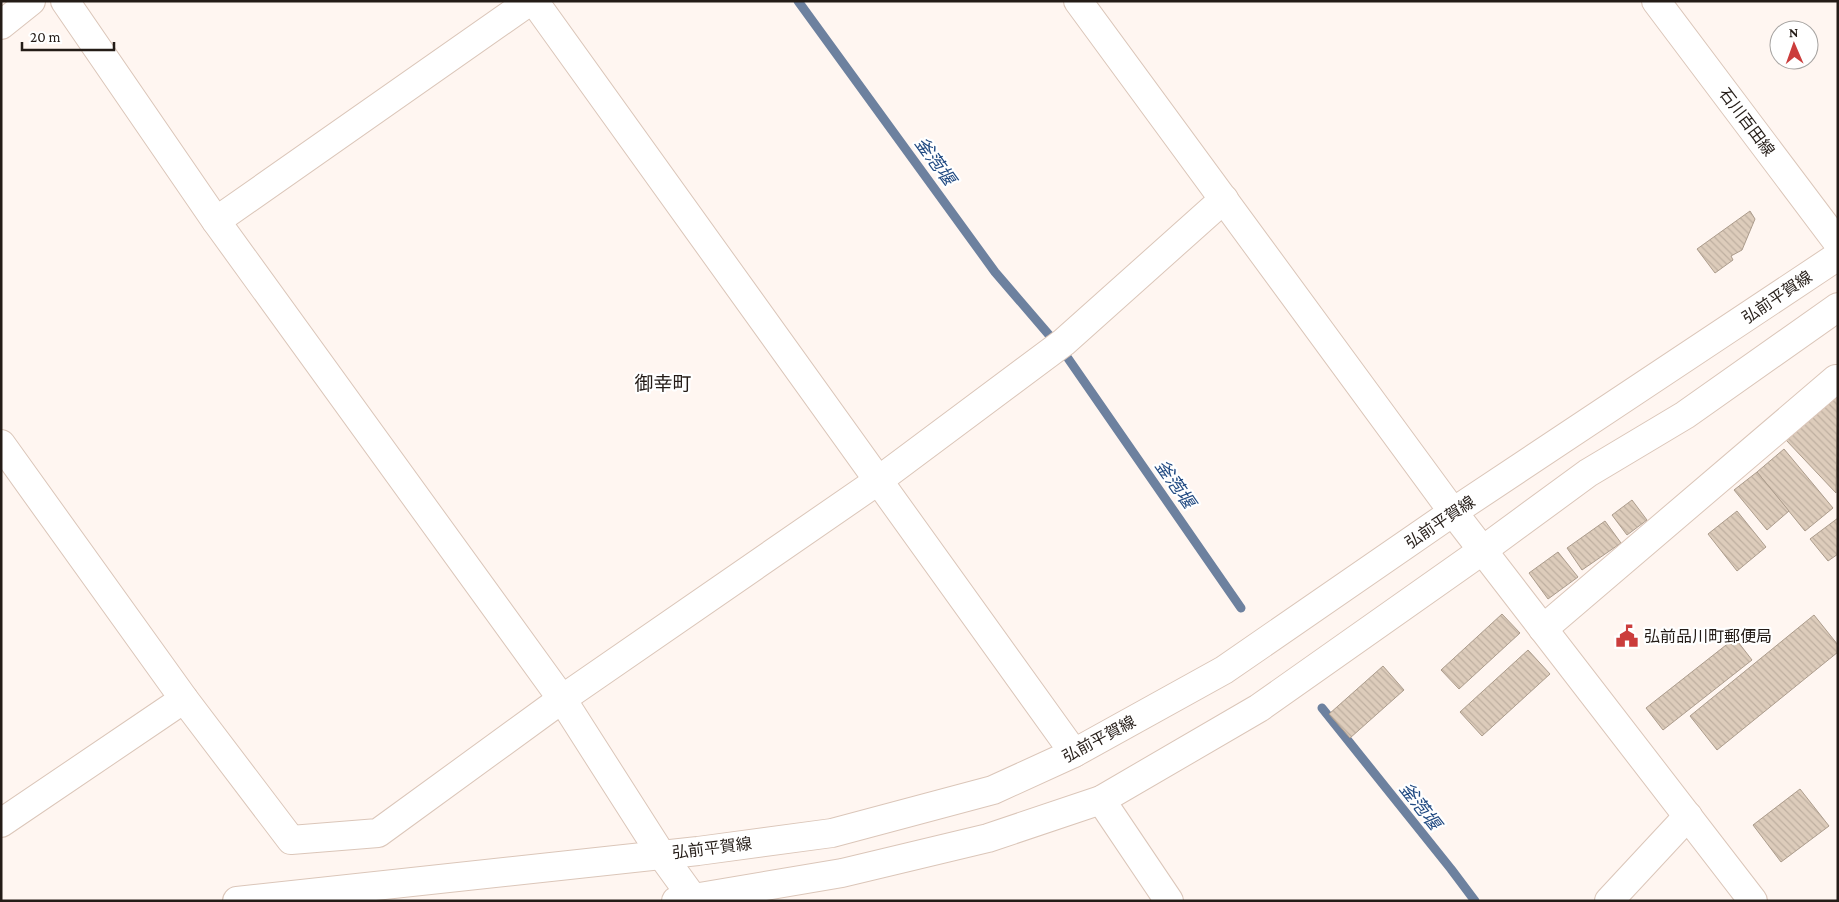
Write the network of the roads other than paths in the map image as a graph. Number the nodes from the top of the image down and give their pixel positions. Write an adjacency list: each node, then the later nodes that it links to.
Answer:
1 (30, 1): 7 (street)
2 (64, 1): 9 (street)
3 (530, 1): 9 (street)
4 (534, 1): 15 (street)
5 (1078, 1): 8 (street)
6 (1656, 1): 10 (street, 石川百田線)
7 (1, 25)
8 (1224, 199): 15 (street); 16 (street)
9 (216, 221): 20 (street)
10 (1838, 243)
11 (1838, 256): 16 (street, 弘前平賀線)
12 (1838, 307): 17 (street)
13 (1836, 380): 18 (street)
14 (1, 444): 19 (street)
15 (879, 480): 20 (street); 21 (street)
16 (1453, 512): 17 (street); 21 (street, 弘前平賀線)
17 (1483, 550): 18 (street); 22 (street)
18 (1543, 628): 23 (street)
19 (184, 699): 20 (street); 24 (street)
20 (562, 700): 25 (street)
21 (1074, 753): 25 (street, 弘前平賀線)
22 (1101, 800): 26 (street); 28 (street)
23 (1688, 816): 29 (street); 30 (street)
24 (1, 823)
25 (661, 854): 26 (street); 27 (street, 弘前平賀線)
26 (688, 900)
27 (237, 901)
28 (1170, 901)
29 (1609, 901)
30 (1753, 901)

